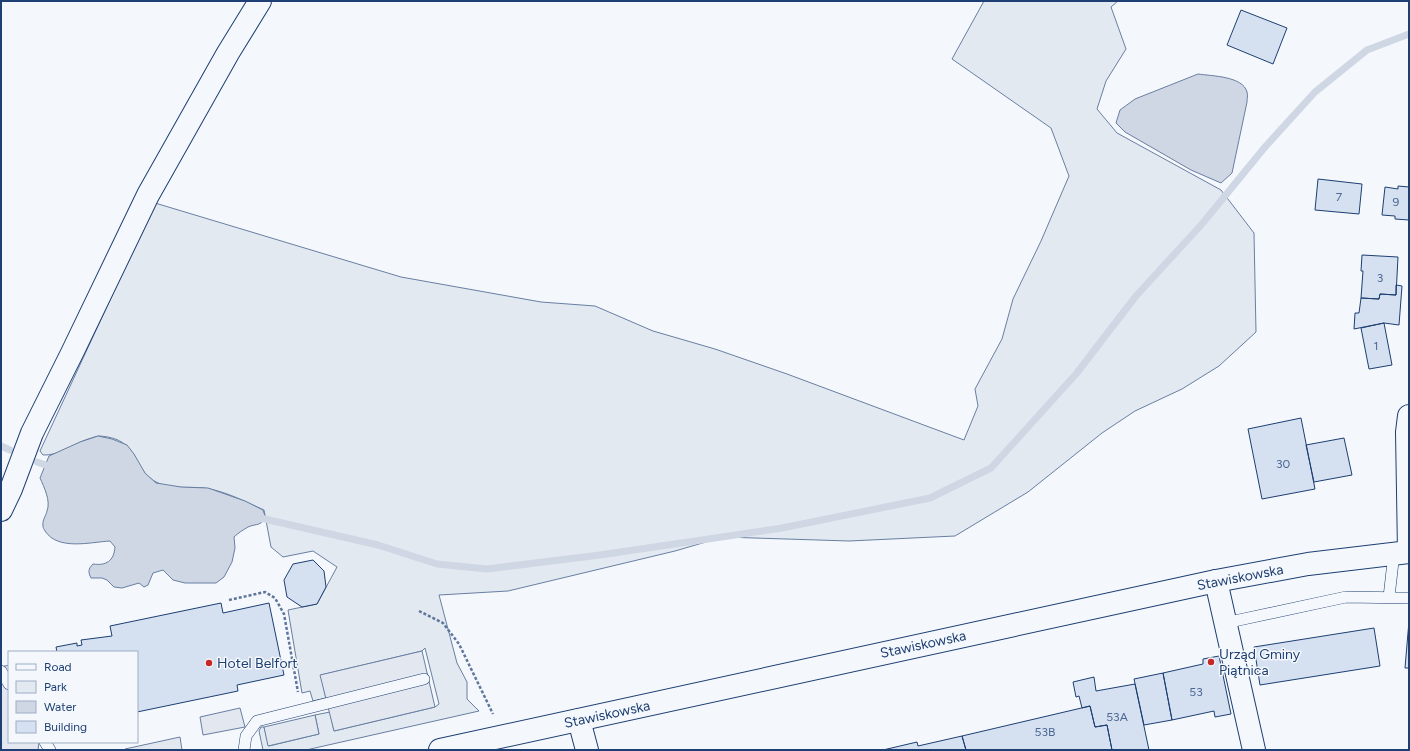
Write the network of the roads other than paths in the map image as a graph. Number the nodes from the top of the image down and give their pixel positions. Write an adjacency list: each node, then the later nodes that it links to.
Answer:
1 (260, 1): 3 (main road)
2 (1409, 416): 4 (main road)
3 (1, 510)
4 (1404, 552): 5 (main road, Stawiskowska); 6 (lane)
5 (1216, 581): 8 (main road); 12 (main road, Stawiskowska)
6 (1389, 597): 7 (lane); 8 (lane)
7 (1409, 598)
8 (1225, 623): 16 (main road)
9 (1, 671): 11 (lane)
10 (424, 679): 13 (lane)
11 (8, 682)
12 (579, 720): 14 (main road, Stawiskowska); 15 (main road)
13 (244, 750)
14 (440, 750)
15 (587, 750)
16 (1254, 750)

